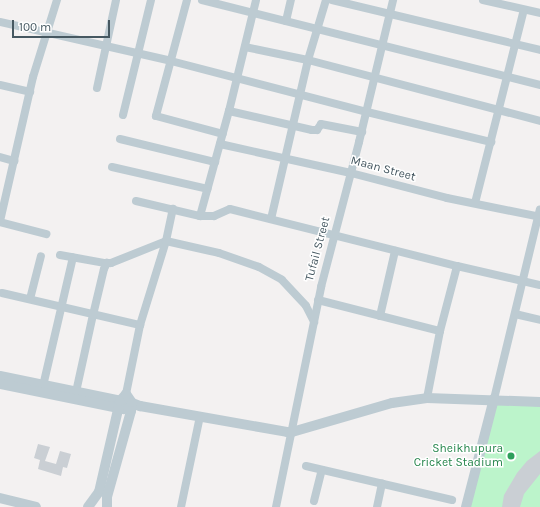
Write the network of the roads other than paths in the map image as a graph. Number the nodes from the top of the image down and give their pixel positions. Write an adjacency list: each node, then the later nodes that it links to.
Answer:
1 (57, 0): 19 (street)
2 (116, 0): 22 (street)
3 (151, 0): 25 (street)
4 (187, 0): 27 (street)
5 (202, 0): 13 (street)
6 (256, 0): 13 (street)
7 (291, 0): 16 (street)
8 (326, 0): 18 (street)
9 (332, 0): 15 (street)
10 (393, 0): 15 (street, Tufail Street)
11 (483, 0): 12 (street)
12 (524, 10): 14 (street); 20 (street)
13 (253, 13): 16 (street); 23 (street)
14 (540, 13)
15 (390, 14): 20 (street); 21 (street, Tufail Street)
16 (286, 21): 18 (street)
17 (0, 22): 19 (street)
18 (318, 29): 21 (street); 26 (street)
19 (48, 34): 22 (street); 34 (street)
20 (516, 44): 24 (street); 28 (street)
21 (383, 45): 28 (street); 30 (street, Tufail Street)
22 (106, 46): 25 (street); 33 (street)
23 (245, 47): 26 (street); 29 (street)
24 (540, 50)
25 (139, 54): 27 (street); 39 (street)
26 (308, 60): 30 (street); 35 (street)
27 (171, 61): 29 (street); 43 (street)
28 (507, 76): 31 (street); 36 (street)
29 (238, 77): 35 (street); 37 (street)
30 (375, 77): 36 (street); 38 (street, Tufail Street)
31 (540, 84)
32 (0, 85): 34 (street)
33 (97, 88)
34 (30, 92): 49 (street)
35 (301, 94): 38 (street); 41 (street)
36 (499, 109): 40 (street); 45 (street)
37 (229, 111): 41 (street); 43 (street)
38 (367, 112): 42 (street, Tufail Street); 45 (street)
39 (123, 114)
40 (540, 121)
41 (293, 126): 42 (street); 48 (street)
42 (362, 132): 52 (street, Tufail Street)
43 (223, 134): 46 (street)
44 (120, 139): 50 (street)
45 (491, 142): 56 (street)
46 (220, 144): 48 (street, Maan Street); 50 (street)
47 (0, 157): 49 (street)
48 (286, 158): 52 (street, Maan Street); 60 (street)
49 (14, 161): 54 (street)
50 (215, 162): 53 (street)
51 (112, 167): 53 (street)
52 (351, 173): 56 (street, Maan Street); 63 (street, Tufail Street)
53 (208, 189): 59 (street)
54 (3, 192): 61 (street)
55 (136, 201): 57 (street)
56 (475, 204): 58 (street, Maan Street)
57 (173, 209): 59 (street); 64 (street)
58 (539, 214): 71 (street)
59 (200, 216): 60 (street)
60 (271, 220): 63 (street)
61 (0, 222): 62 (street)
62 (46, 234)
63 (334, 236): 65 (street); 75 (street, Tufail Street)
64 (166, 241): 69 (street); 81 (street); 82 (street)
65 (395, 251): 70 (street); 79 (street)
66 (60, 255): 68 (street)
67 (41, 256): 74 (street)
68 (73, 258): 69 (street); 76 (street)
69 (107, 263): 78 (street)
70 (457, 266): 71 (street); 83 (street)
71 (522, 282): 72 (street); 77 (street)
72 (540, 285)
73 (2, 293): 74 (street)
74 (30, 300): 76 (street)
75 (318, 300): 79 (street); 81 (street, Tufail Street)
76 (61, 306): 78 (street); 86 (street)
77 (515, 314): 80 (street); 89 (street)
78 (93, 315): 82 (street); 87 (street)
79 (380, 316): 83 (street)
80 (540, 320)
81 (314, 322): 93 (street, Tufail Street)
82 (140, 325): 91 (street)
83 (440, 331): 88 (street)
84 (0, 376): 86 (street)
85 (0, 384): 91 (street)
86 (43, 386): 87 (street)
87 (76, 392): 91 (street)
88 (427, 398): 89 (street); 93 (street)
89 (494, 400): 90 (street); 107 (street)
90 (540, 402)
91 (128, 404): 92 (street); 102 (street); 103 (street)
92 (200, 416): 93 (street); 104 (street)
93 (292, 432): 105 (street, Tufail Street)
94 (306, 466): 95 (street)
95 (322, 470): 96 (street); 99 (street)
96 (382, 484): 98 (street); 106 (street)
97 (0, 498): 100 (street)
98 (452, 500)
99 (314, 501)
100 (25, 506): 101 (street)
101 (36, 507)
102 (88, 507)
103 (107, 507)
104 (181, 507)
105 (276, 507)
106 (377, 507)
107 (466, 507)

